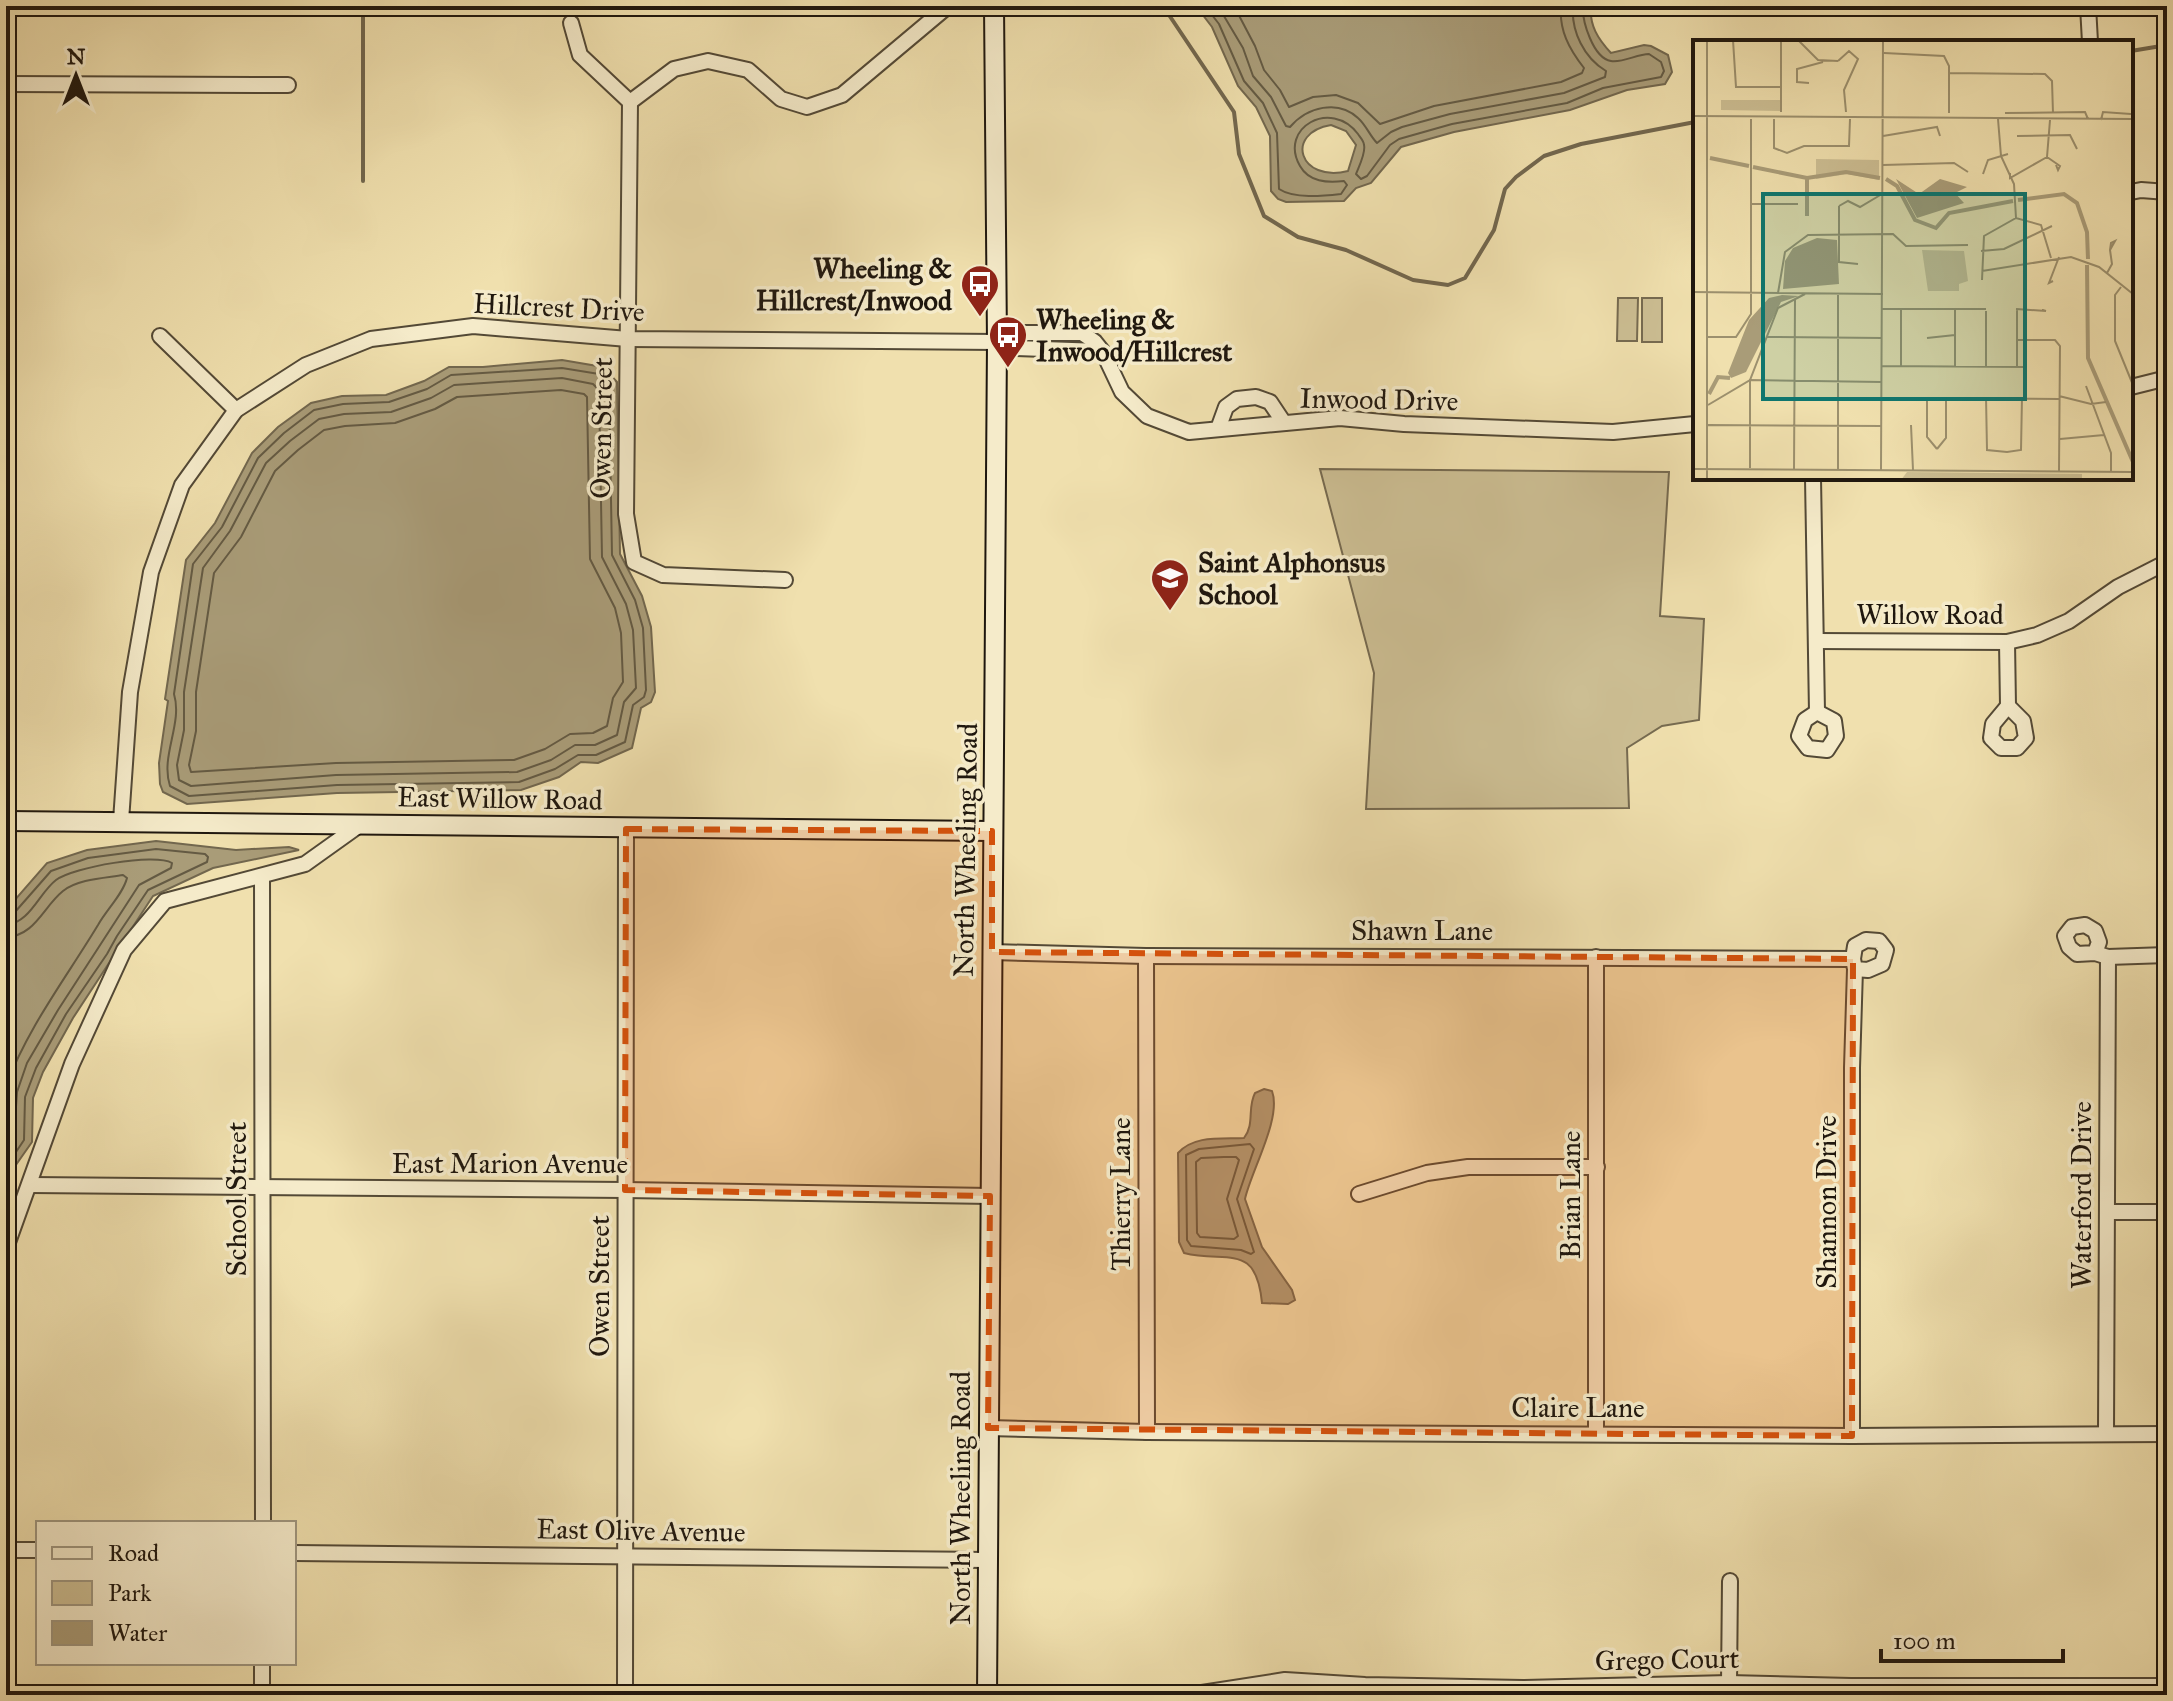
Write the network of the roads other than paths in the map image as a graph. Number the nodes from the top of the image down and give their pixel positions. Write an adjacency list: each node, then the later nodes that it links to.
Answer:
1 (948, 6): 8 (street)
2 (994, 6): 13 (main road, North Wheeling Road)
3 (2088, 6): 5 (street)
4 (571, 23): 8 (street)
5 (2090, 40)
6 (6, 84): 7 (street)
7 (288, 85)
8 (630, 102): 12 (street, Owen Street)
9 (2133, 192): 10 (street)
10 (2167, 192)
11 (160, 336): 16 (street)
12 (628, 339): 13 (street, Hillcrest Drive); 16 (street, Hillcrest Drive); 22 (street, Owen Street)
13 (997, 342): 19 (street, Inwood Drive); 31 (main road, North Wheeling Road)
14 (2167, 378): 15 (street)
15 (2133, 386)
16 (236, 410): 28 (street, Hillcrest Drive)
17 (1284, 423): 18 (street, Inwood Drive); 19 (street, Inwood Drive); 19 (street)
18 (1693, 424)
19 (1218, 429)
20 (1813, 480): 23 (street)
21 (2166, 564): 24 (street, Willow Road)
22 (785, 580)
23 (1817, 641): 24 (street, Willow Road); 26 (street)
24 (2007, 642): 25 (street)
25 (2008, 706)
26 (1817, 712)
27 (6, 821): 28 (main road, East Willow Road)
28 (121, 821): 29 (main road, East Willow Road)
29 (361, 824): 30 (main road, East Willow Road); 32 (street)
30 (626, 829): 31 (main road, East Willow Road); 41 (street, Owen Street)
31 (992, 831): 33 (main road, North Wheeling Road)
32 (262, 876): 39 (street); 40 (street, School Street)
33 (992, 952): 35 (street, Shawn Lane); 43 (main road, North Wheeling Road)
34 (2167, 955): 44 (street, Waterford Drive)
35 (1146, 956): 36 (street, Shawn Lane); 48 (street, Thierry Lane)
36 (1596, 957): 37 (street, Shawn Lane); 38 (street, Brian Lane)
37 (1854, 964): 52 (street, Shannon Drive)
38 (1597, 1167): 42 (street); 49 (street, Brian Lane)
39 (30, 1185): 40 (street, East Marion Avenue); 46 (street)
40 (263, 1188): 41 (street, East Marion Avenue); 53 (street, School Street)
41 (625, 1190): 43 (street, East Marion Avenue); 57 (street, Owen Street)
42 (1359, 1194)
43 (990, 1196): 47 (main road, North Wheeling Road)
44 (2107, 1212): 45 (street); 50 (street, Waterford Drive)
45 (2167, 1212)
46 (6, 1248)
47 (988, 1428): 48 (street, Claire Lane); 58 (main road, North Wheeling Road)
48 (1147, 1432): 49 (street, Claire Lane)
49 (1596, 1433): 52 (street, Claire Lane)
50 (2106, 1433): 51 (street, Claire Lane); 52 (street, Claire Lane)
51 (2167, 1434)
52 (1852, 1436)
53 (263, 1521)
54 (6, 1550): 55 (street)
55 (36, 1550)
56 (296, 1553): 57 (street, East Olive Avenue)
57 (625, 1556): 58 (street, East Olive Avenue); 68 (street, Owen Street)
58 (987, 1560): 69 (main road, North Wheeling Road)
59 (1730, 1581): 61 (street)
60 (262, 1665): 67 (street)
61 (1729, 1683): 64 (street, Grego Court); 66 (street, Grego Court)
62 (2167, 1686): 65 (street, Grego Court)
63 (1365, 1690): 66 (street, Grego Court); 70 (street, Grego Court)
64 (1851, 1690): 65 (street, Grego Court)
65 (2147, 1690)
66 (1523, 1691)
67 (262, 1695)
68 (625, 1695)
69 (987, 1695)
70 (1189, 1695)

